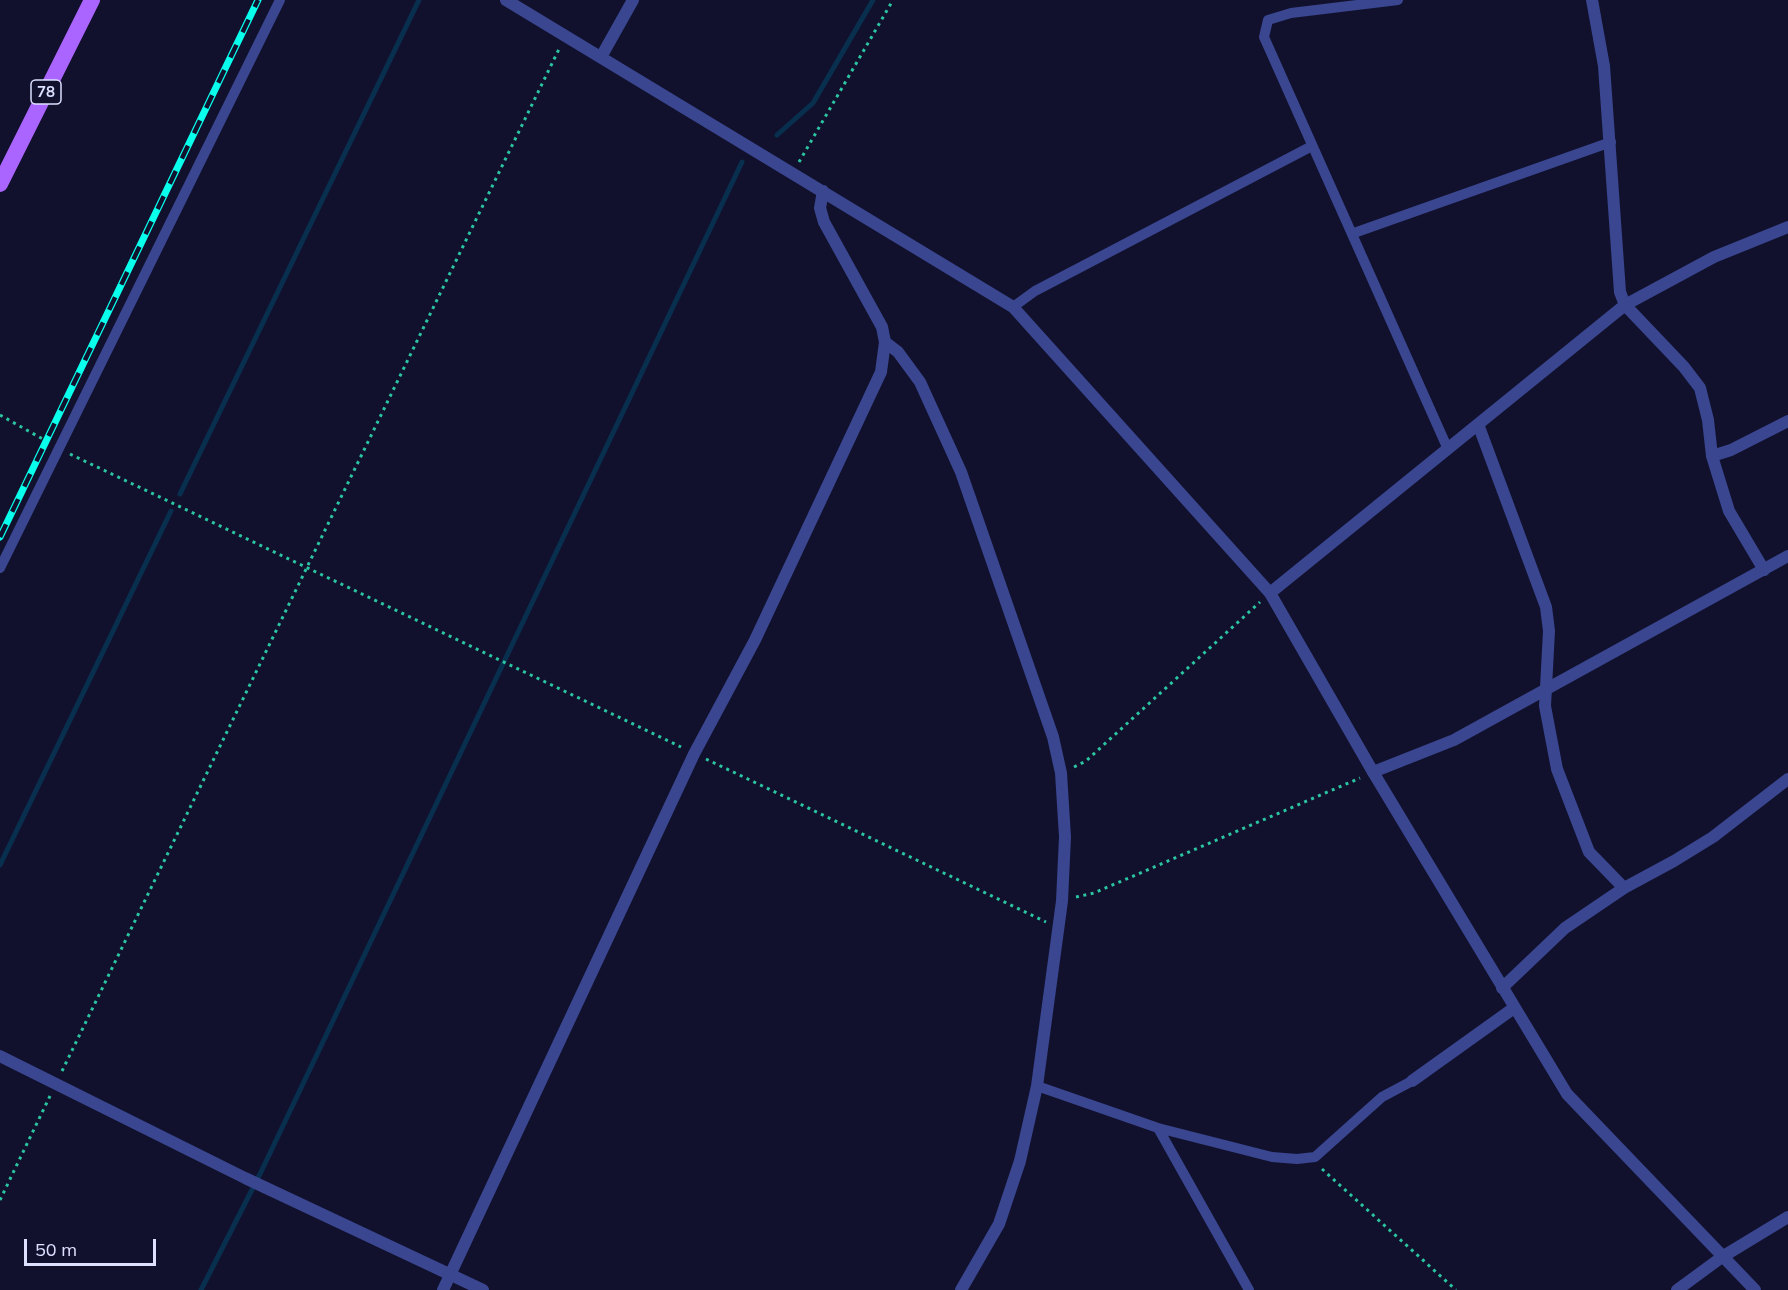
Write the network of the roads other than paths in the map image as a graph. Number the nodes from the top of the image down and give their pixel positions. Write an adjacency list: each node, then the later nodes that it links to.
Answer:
1 (92, 0): 10 (main road, 78)
2 (280, 0): 22 (lane)
3 (506, 0): 7 (street)
4 (633, 0): 7 (street)
5 (1398, 0): 9 (lane)
6 (1592, 0): 8 (street)
7 (601, 57): 11 (street)
8 (1611, 142): 13 (lane); 14 (street)
9 (1312, 146): 13 (lane); 15 (lane)
10 (0, 184)
11 (823, 191): 15 (street); 16 (street)
12 (1788, 227): 14 (street)
13 (1354, 233): 19 (lane)
14 (1625, 305): 18 (street); 20 (street)
15 (1013, 307): 24 (street)
16 (885, 342): 33 (street); 37 (street)
17 (1788, 421): 20 (street)
18 (1478, 424): 19 (street); 25 (street)
19 (1447, 447): 24 (street)
20 (1712, 456): 23 (street)
21 (1788, 556): 23 (street)
22 (0, 568)
23 (1764, 570): 25 (street)
24 (1270, 593): 26 (street)
25 (1546, 689): 26 (street); 28 (street)
26 (1373, 772): 29 (street)
27 (1788, 779): 28 (street)
28 (1624, 888): 29 (street)
29 (1502, 988): 30 (street)
30 (1514, 1008): 32 (street); 36 (street)
31 (0, 1056): 37 (street)
32 (1412, 1081): 34 (lane)
33 (1037, 1086): 34 (lane); 40 (street)
34 (1158, 1128): 41 (lane)
35 (1788, 1217): 36 (street)
36 (1722, 1257): 42 (street); 43 (street)
37 (450, 1274): 38 (street); 39 (street)
38 (443, 1290)
39 (483, 1290)
40 (962, 1290)
41 (1249, 1290)
42 (1677, 1290)
43 (1755, 1290)

